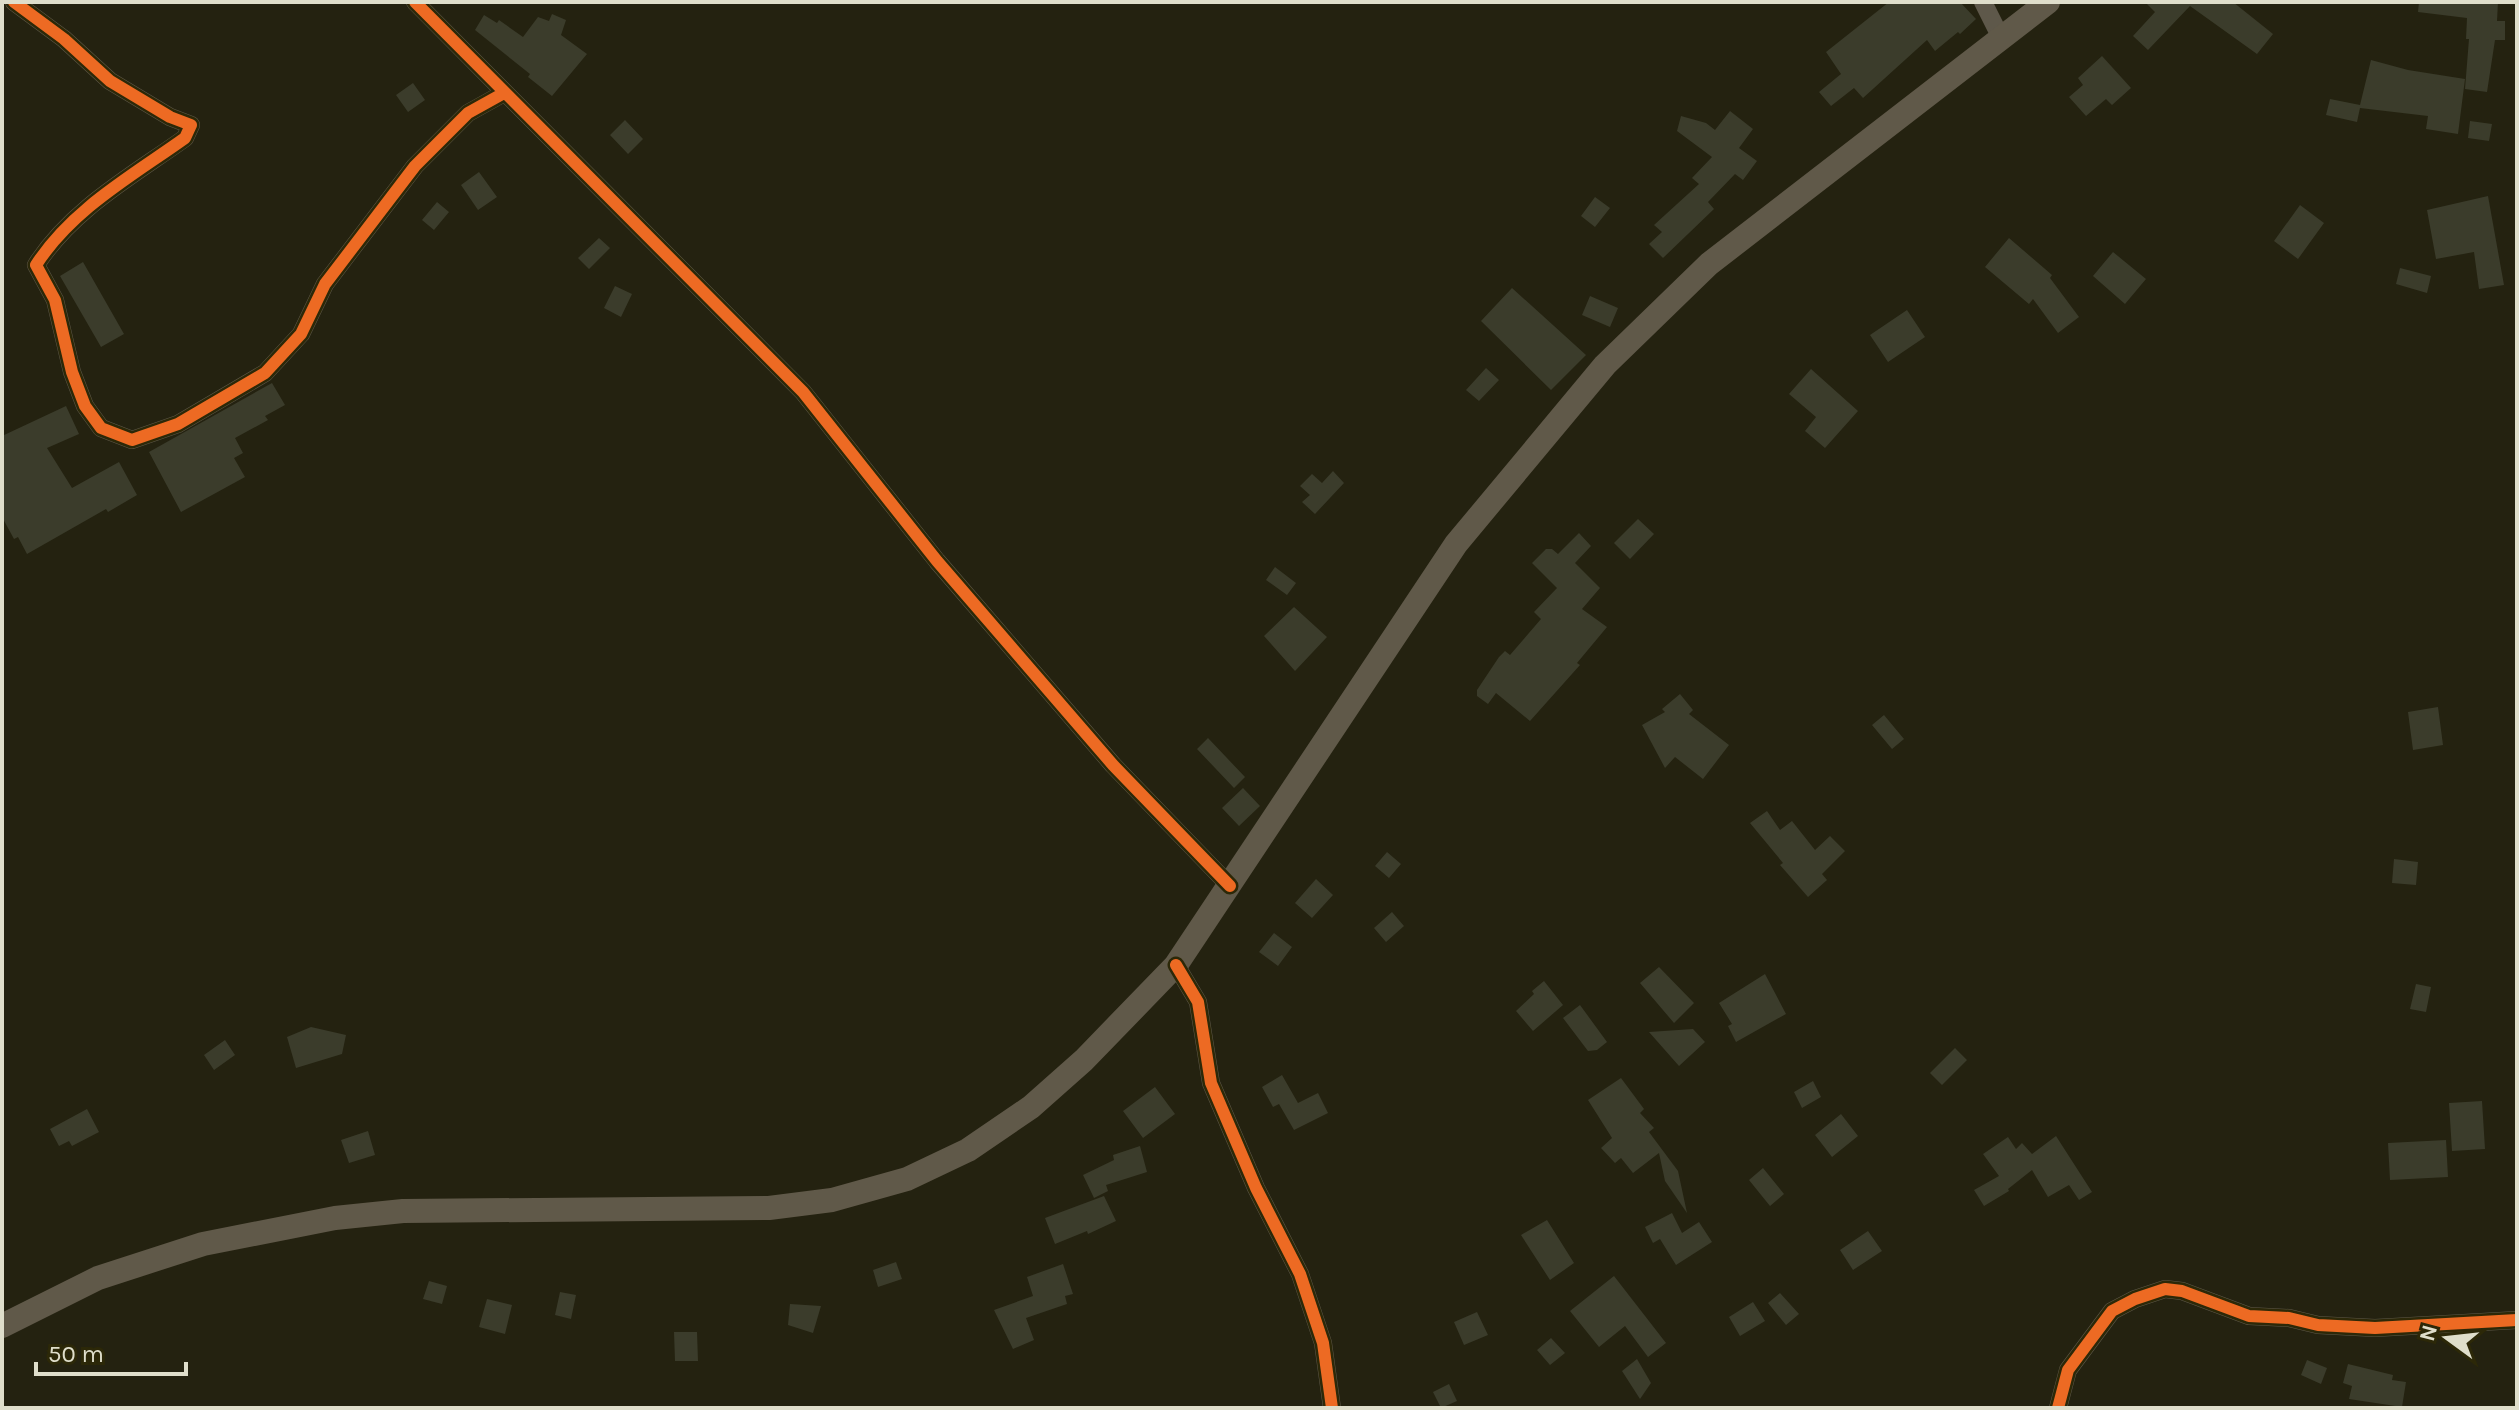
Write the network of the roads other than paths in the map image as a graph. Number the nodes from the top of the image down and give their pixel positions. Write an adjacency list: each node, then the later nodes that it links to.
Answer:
1 (14, 2): 6 (street)
2 (415, 2): 6 (street)
3 (1983, 2): 5 (street)
4 (2048, 2): 5 (main road)
5 (2001, 38): 7 (main road)
6 (504, 93): 7 (street)
7 (1230, 886): 8 (main road)
8 (1176, 965): 10 (main road); 11 (street)
9 (2517, 1320): 12 (street)
10 (2, 1326)
11 (1332, 1408)
12 (2058, 1408)

